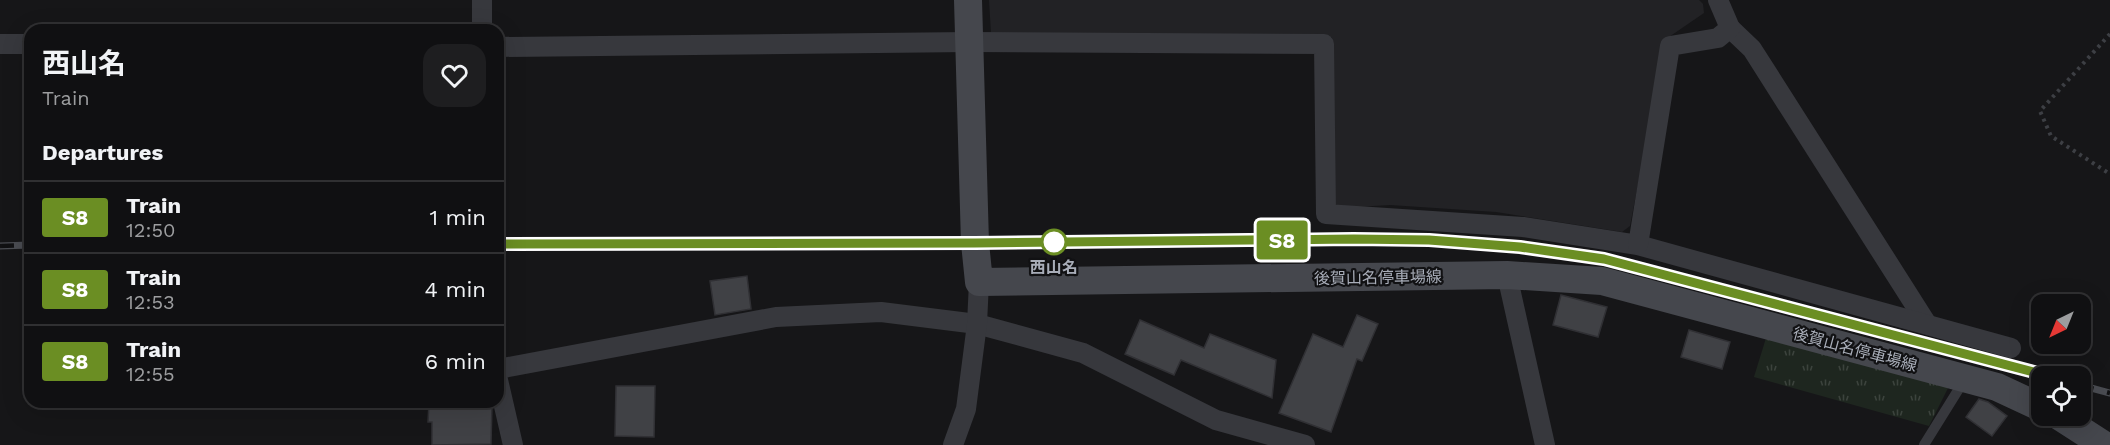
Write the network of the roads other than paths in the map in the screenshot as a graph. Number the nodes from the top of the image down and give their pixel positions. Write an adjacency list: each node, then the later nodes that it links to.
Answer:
1 (482, 0): 4 (street)
2 (968, 0): 6 (main road)
3 (1718, 0): 5 (street)
4 (482, 24)
5 (1730, 28): 10 (street); 14 (street)
6 (969, 42): 9 (street); 10 (street); 12 (main road)
7 (0, 44): 8 (street)
8 (24, 44)
9 (504, 47)
10 (1638, 245): 14 (street)
11 (1507, 275): 12 (main road, 後賀山名停車場線); 17 (main road, 後賀山名停車場線); 24 (street)
12 (979, 282): 13 (street)
13 (977, 324): 16 (street); 22 (street); 23 (street)
14 (1927, 324): 15 (street)
15 (2011, 348)
16 (504, 368)
17 (1965, 378): 18 (main road, 後賀山名停車場線); 25 (lane)
18 (2031, 403)
19 (504, 406): 21 (street)
20 (2075, 426): 26 (main road)
21 (513, 445)
22 (953, 445)
23 (1305, 445)
24 (1545, 445)
25 (1924, 445)
26 (2104, 445)

